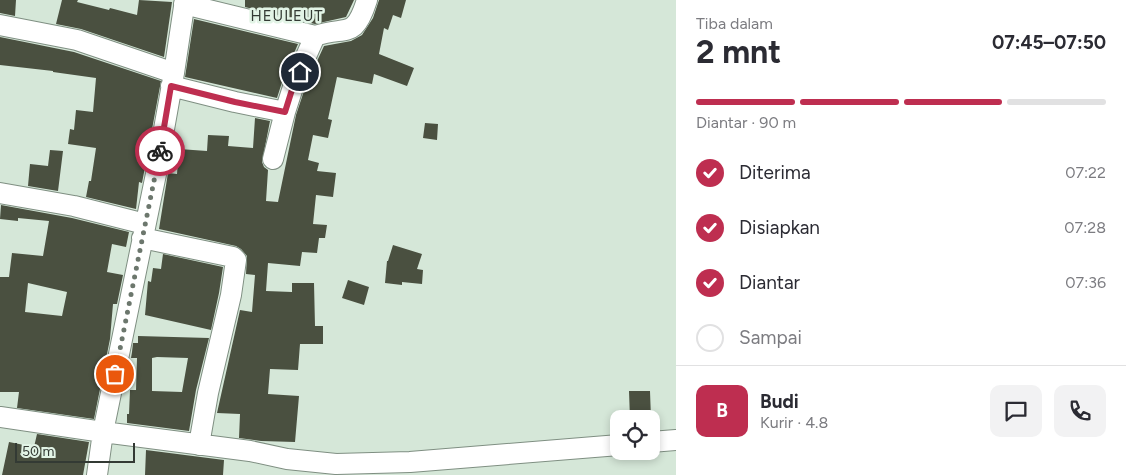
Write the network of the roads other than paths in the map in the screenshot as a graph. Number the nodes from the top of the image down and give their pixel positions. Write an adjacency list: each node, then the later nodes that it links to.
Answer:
1 (367, 0): 4 (street)
2 (184, 2): 4 (street); 5 (street)
3 (0, 25): 5 (street)
4 (315, 36): 6 (street)
5 (173, 79): 6 (street); 9 (street)
6 (285, 112): 7 (street)
7 (273, 159)
8 (0, 192): 9 (street)
9 (144, 231): 11 (street); 14 (street)
10 (0, 418): 11 (street)
11 (103, 432): 14 (street); 16 (street)
12 (676, 440): 13 (street)
13 (660, 441)
14 (199, 445): 15 (street)
15 (610, 446)
16 (97, 475)

